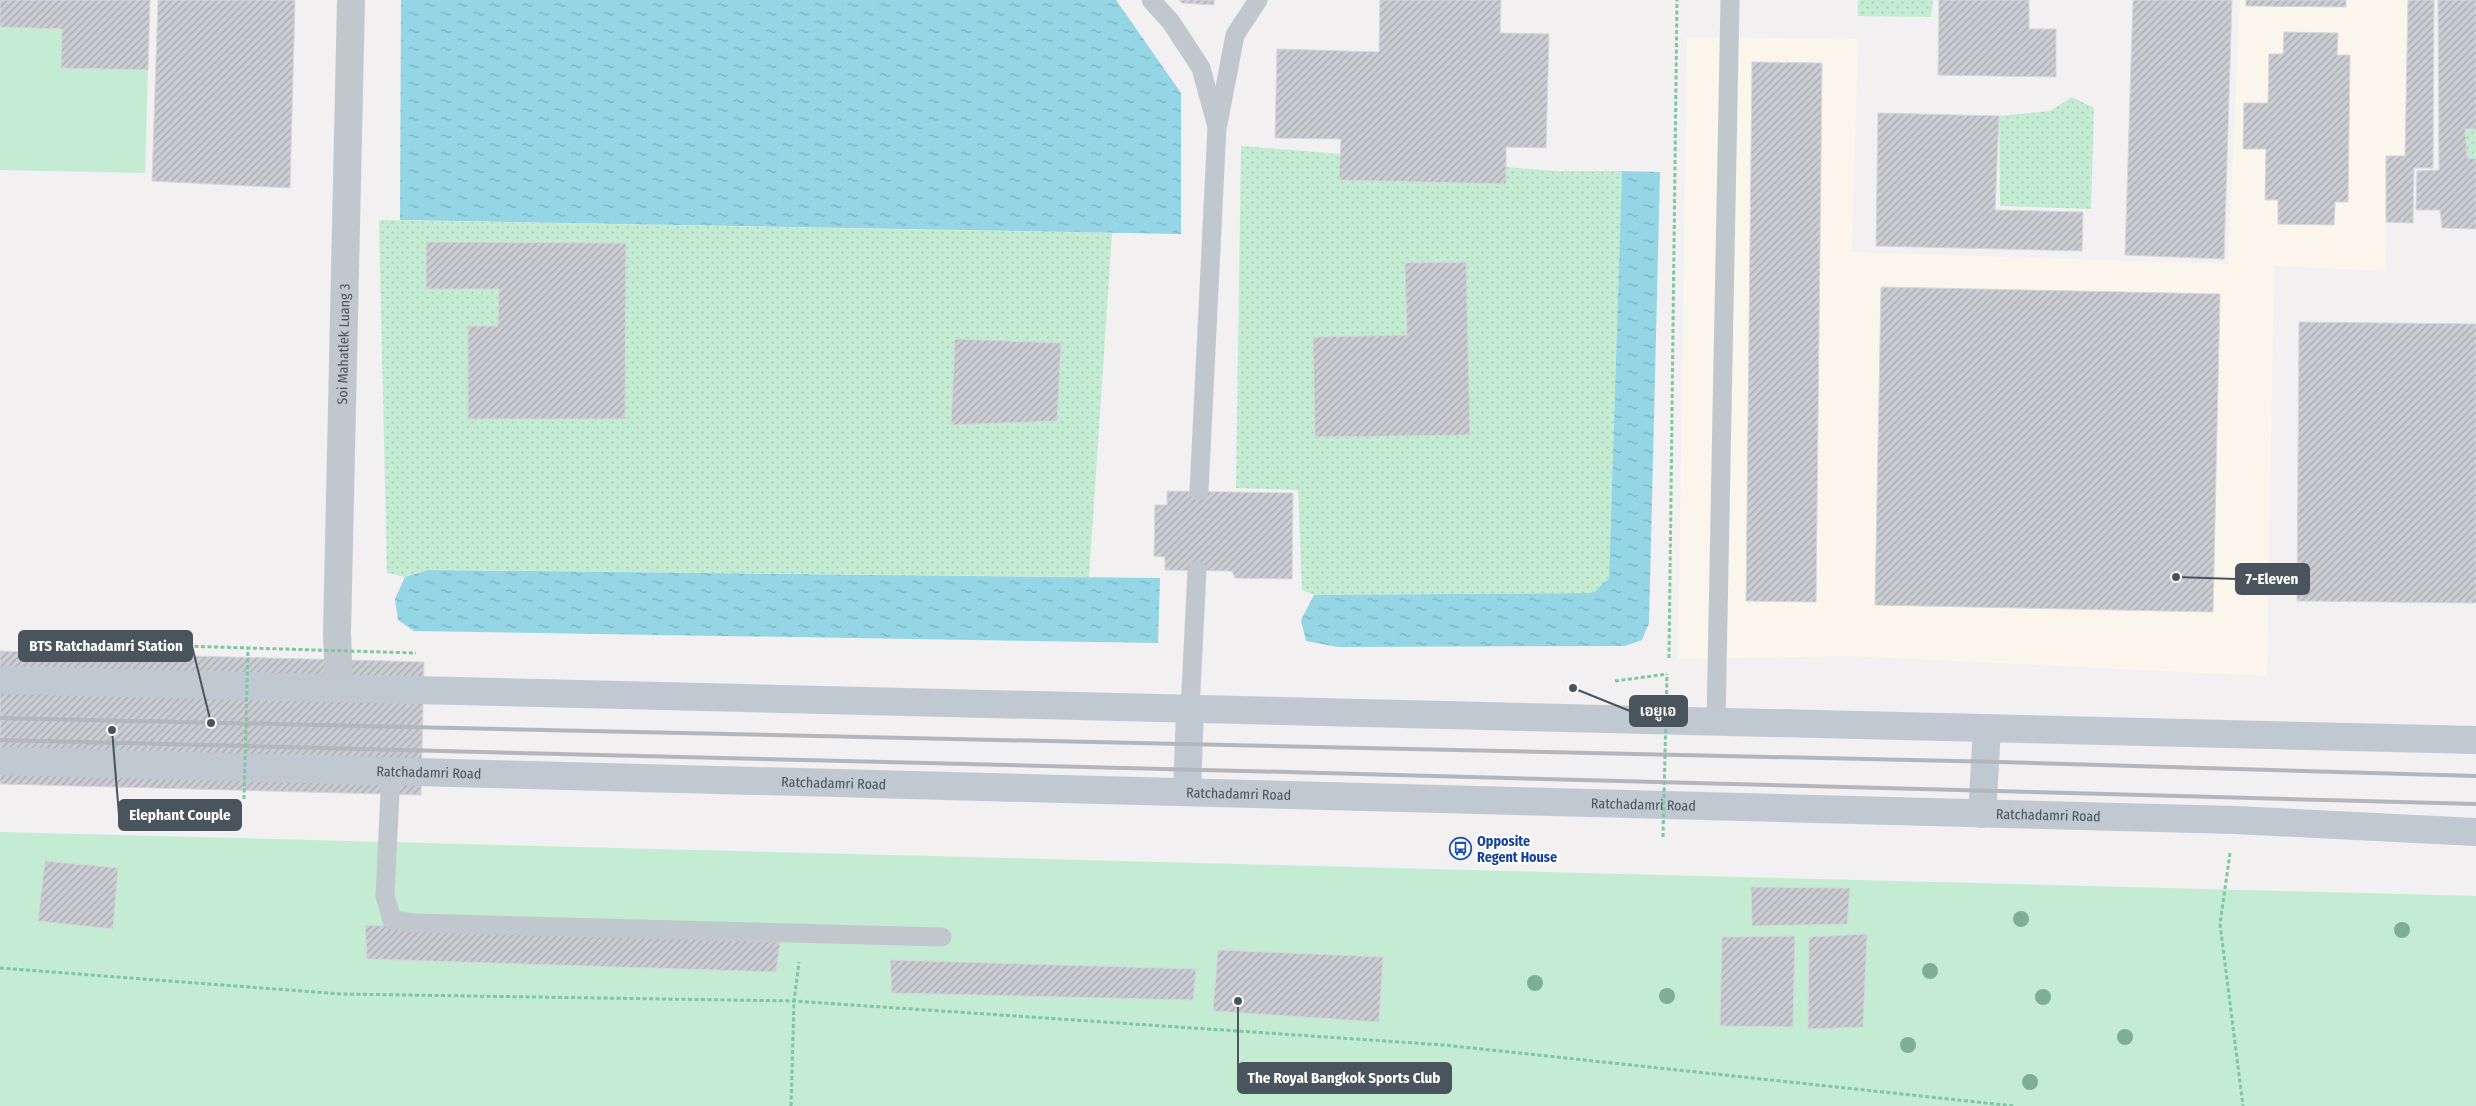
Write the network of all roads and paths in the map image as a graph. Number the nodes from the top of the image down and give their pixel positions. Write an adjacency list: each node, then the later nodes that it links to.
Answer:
1 (351, 0): 15 (street, Soi Mahatlek Luang 3)
2 (1151, 0): 6 (lane)
3 (1258, 0): 6 (lane)
4 (1677, 0): 12 (path)
5 (1730, 0): 17 (lane)
6 (1217, 127): 7 (lane)
7 (1199, 491)
8 (1198, 570): 16 (lane)
9 (120, 634): 10 (path)
10 (248, 648): 11 (path, bridge); 23 (path, bridge)
11 (416, 653)
12 (1669, 658)
13 (0, 680): 15 (main road)
14 (1615, 681): 27 (path, bridge)
15 (339, 688): 16 (main road)
16 (1190, 710): 17 (main road); 22 (main road)
17 (1716, 722): 18 (main road)
18 (1987, 729): 19 (main road); 24 (main road)
19 (2476, 740)
20 (0, 761): 21 (main road, Ratchadamri Road)
21 (391, 771): 22 (main road, Ratchadamri Road); 28 (lane)
22 (1187, 792): 24 (main road, Ratchadamri Road)
23 (244, 799)
24 (1982, 814): 25 (main road, Ratchadamri Road)
25 (2235, 820): 26 (main road, Ratchadamri Road); 34 (path)
26 (2476, 832)
27 (1663, 837)
28 (802, 934): 29 (lane); 31 (path)
29 (942, 938)
30 (0, 968): 31 (path)
31 (794, 1001): 32 (path); 33 (path)
32 (791, 1106)
33 (2014, 1106)
34 (2243, 1106)

